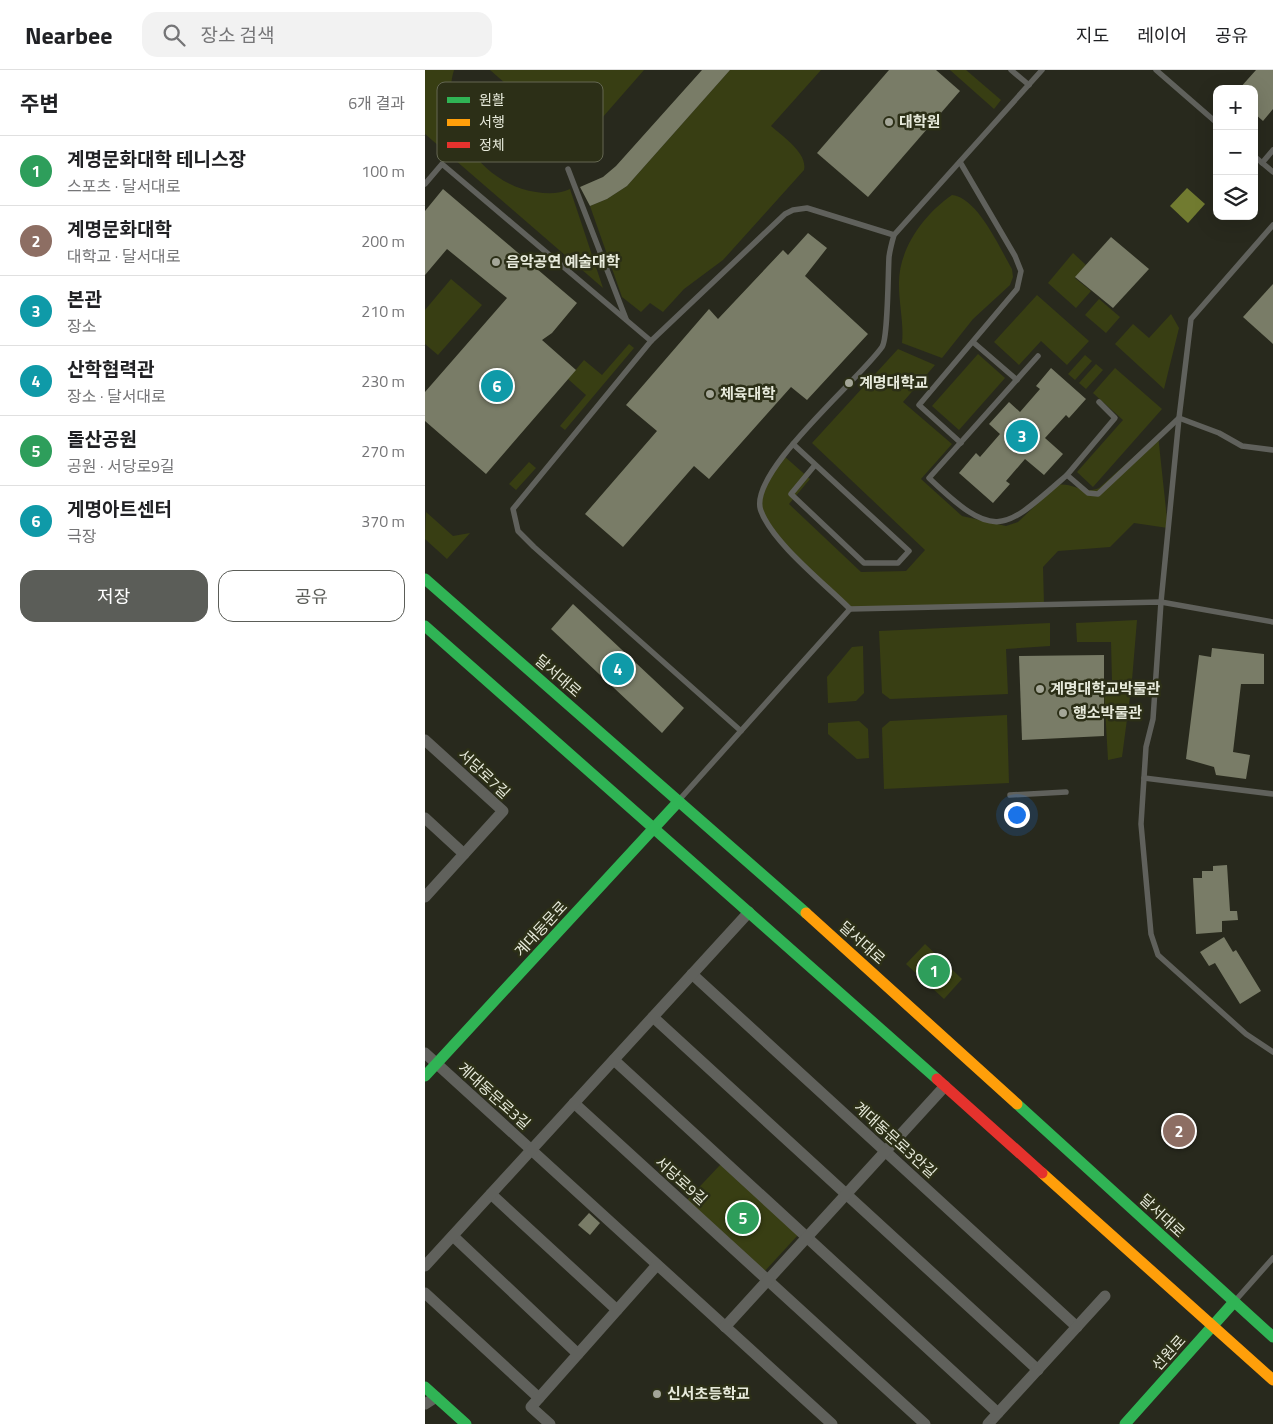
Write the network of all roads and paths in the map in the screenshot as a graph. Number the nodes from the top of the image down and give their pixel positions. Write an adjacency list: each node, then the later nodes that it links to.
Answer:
1 (1011, 70): 4 (lane)
2 (1042, 70): 4 (lane)
3 (1156, 70): 5 (lane)
4 (1029, 85): 8 (lane)
5 (1213, 120)
6 (1273, 150): 9 (lane)
7 (1258, 160): 9 (lane)
8 (960, 162): 14 (lane); 17 (lane)
9 (1262, 163): 11 (lane)
10 (568, 169): 15 (lane)
11 (1273, 172)
12 (425, 184): 15 (lane)
13 (1273, 225): 21 (lane)
14 (894, 234): 16 (lane); 23 (lane)
15 (626, 321): 16 (lane)
16 (651, 341): 32 (lane)
17 (973, 342): 19 (lane); 22 (lane)
18 (1038, 356): 19 (lane)
19 (1017, 380): 22 (lane)
20 (1099, 402): 26 (lane)
21 (1179, 418): 24 (lane); 26 (lane); 28 (lane)
22 (961, 443): 26 (lane)
23 (793, 444): 25 (lane); 29 (lane)
24 (1273, 450)
25 (815, 465): 25 (lane)
26 (1067, 475)
27 (425, 579): 38 (main road, 달서대로)
28 (1161, 602): 29 (lane); 30 (lane); 34 (lane)
29 (849, 609): 32 (lane)
30 (1273, 622)
31 (425, 626): 40 (main road)
32 (741, 731): 38 (lane)
33 (425, 740): 41 (street, 서당로7길)
34 (1143, 778): 36 (lane); 46 (lane)
35 (1066, 792): 37 (lane)
36 (1273, 794)
37 (1010, 795)
38 (678, 802): 40 (main road, 계대동문로); 65 (main road, 달서대로)
39 (425, 818): 41 (street)
40 (654, 829): 43 (main road); 49 (main road, 계대동문로)
41 (464, 854): 42 (street, 서당로7길)
42 (425, 895)
43 (749, 912): 44 (street); 51 (main road)
44 (692, 974): 45 (street); 54 (street, 계대동문로3안길)
45 (653, 1017): 48 (street); 56 (street)
46 (1273, 1052)
47 (425, 1054): 49 (street, 계대동문로3길)
48 (614, 1060): 52 (street); 58 (street)
49 (436, 1064): 50 (main road, 계대동문로); 53 (street, 계대동문로3길)
50 (425, 1076)
51 (945, 1086): 54 (street); 67 (main road)
52 (574, 1103): 53 (street); 62 (street, 서당로9길)
53 (531, 1150): 55 (street); 60 (street, 계대동문로3길)
54 (885, 1152): 56 (street); 69 (street, 계대동문로3안길)
55 (491, 1194): 57 (street); 66 (street)
56 (846, 1194): 58 (street); 72 (street)
57 (453, 1236): 61 (street); 71 (street)
58 (807, 1237): 62 (street); 78 (street)
59 (1273, 1258): 65 (lane)
60 (657, 1265): 66 (street); 68 (street, 계대동문로3길)
61 (425, 1266)
62 (768, 1280): 68 (street); 82 (street)
63 (425, 1293): 76 (street)
64 (1105, 1296): 69 (street)
65 (1234, 1302): 67 (main road, 선원로); 70 (main road, 달서대로)
66 (617, 1310): 71 (street)
67 (1213, 1326): 73 (main road); 84 (main road, 선원로)
68 (725, 1327): 81 (street, 계대동문로3길)
69 (1077, 1327): 72 (street)
70 (1273, 1337)
71 (578, 1354): 76 (street)
72 (1038, 1370): 78 (street)
73 (1273, 1380)
74 (425, 1387): 75 (main road)
75 (436, 1397): 77 (street); 79 (main road)
76 (539, 1398): 80 (street)
77 (425, 1404)
78 (999, 1413): 83 (street)
79 (466, 1424)
80 (550, 1424)
81 (832, 1424)
82 (925, 1424)
83 (988, 1424)
84 (1125, 1424)

